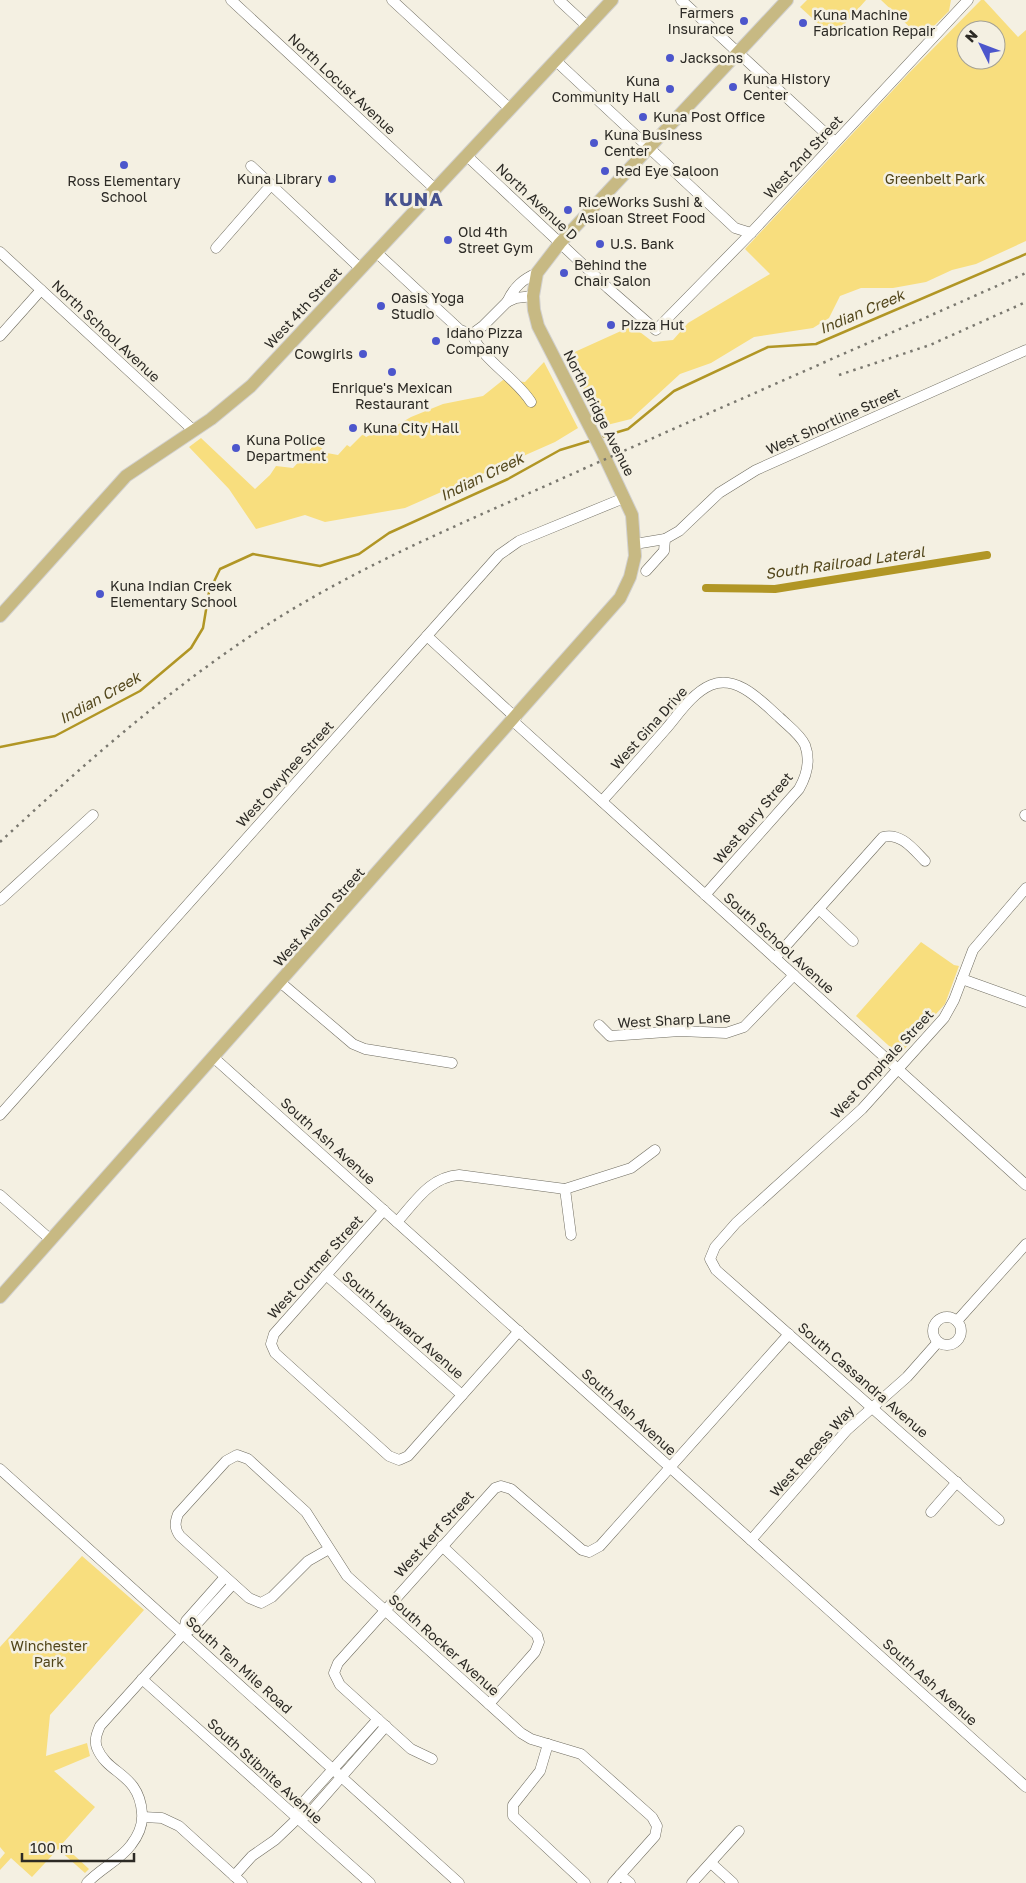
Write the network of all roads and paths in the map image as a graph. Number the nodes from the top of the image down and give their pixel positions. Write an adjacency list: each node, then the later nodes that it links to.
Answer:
1 (230, 0): 17 (street, North Locust Avenue)
2 (392, 0): 11 (street)
3 (559, 0): 8 (street)
4 (612, 0): 8 (main road, West 4th Street)
5 (681, 0): 9 (street)
6 (787, 0): 9 (main road)
7 (968, 0): 12 (street, West 2nd Street)
8 (587, 26): 10 (main road, West 4th Street)
9 (739, 54): 12 (street); 13 (main road)
10 (554, 60): 11 (main road, West 4th Street); 13 (street)
11 (509, 108): 14 (main road, West 4th Street)
12 (835, 142): 18 (street, West 2nd Street)
13 (650, 148): 18 (street); 19 (main road)
14 (466, 154): 17 (main road, West 4th Street); 19 (street, North Avenue D)
15 (251, 166): 16 (street)
16 (271, 185): 20 (street); 23 (street)
17 (434, 188): 22 (main road, West 4th Street)
18 (751, 233): 28 (street, West 2nd Street)
19 (560, 243): 24 (main road); 28 (street, North Avenue D)
20 (216, 248)
21 (0, 252): 25 (street, North School Avenue)
22 (376, 252): 23 (main road, West 4th Street); 29 (street)
23 (361, 269): 33 (main road, West 4th Street)
24 (538, 273): 26 (main road); 27 (street)
25 (41, 290): 30 (street); 33 (street, North School Avenue)
26 (533, 296): 27 (street); 34 (main road, North Bridge Avenue)
27 (507, 302): 29 (street)
28 (656, 330)
29 (472, 334): 32 (street)
30 (0, 336)
31 (1026, 350): 35 (street, West Shortline Street)
32 (531, 402)
33 (193, 430): 38 (main road, West 4th Street)
34 (624, 498): 36 (main road, North Bridge Avenue); 39 (street, West Owyhee Street)
35 (665, 539): 36 (street, West Shortline Street); 37 (street)
36 (635, 544): 40 (main road, West Avalon Street)
37 (646, 571)
38 (0, 616)
39 (427, 636): 40 (street); 59 (street, West Owyhee Street)
40 (515, 719): 42 (street, South School Avenue); 53 (main road, West Avalon Street)
41 (807, 754): 42 (street, West Gina Drive); 46 (street, West Bury Street)
42 (602, 802): 46 (street, South School Avenue)
43 (93, 815): 47 (street)
44 (926, 861): 48 (street)
45 (1026, 888): 52 (street, West Omphale Street)
46 (705, 895): 50 (street, South School Avenue)
47 (0, 900)
48 (819, 909): 49 (street); 50 (street)
49 (853, 941)
50 (775, 958): 51 (street, South School Avenue)
51 (794, 975): 55 (street, West Sharp Lane); 58 (street, South School Avenue)
52 (962, 979): 54 (street); 58 (street, West Omphale Street)
53 (280, 982): 56 (main road, West Avalon Street); 57 (street)
54 (1026, 1002)
55 (599, 1024)
56 (214, 1057): 64 (street, South Ash Avenue); 67 (main road, West Avalon Street)
57 (452, 1062)
58 (898, 1069): 61 (street, South School Avenue); 69 (street, West Omphale Street)
59 (0, 1115)
60 (655, 1150): 62 (street)
61 (1026, 1185)
62 (565, 1189): 65 (street); 66 (street)
63 (0, 1195): 67 (street)
64 (384, 1210): 65 (street, South Ash Avenue); 70 (street, West Curtner Street)
65 (397, 1222): 73 (street, South Ash Avenue)
66 (571, 1235)
67 (51, 1240): 71 (main road, West Avalon Street)
68 (1026, 1244): 72 (street)
69 (710, 1259): 74 (street, South Cassandra Avenue)
70 (326, 1275): 76 (street, South Hayward Avenue); 76 (street, West Curtner Street)
71 (0, 1297)
72 (957, 1321): 75 (street); 75 (street)
73 (519, 1331): 76 (street); 78 (street, South Ash Avenue)
74 (790, 1334): 77 (street, South Cassandra Avenue); 78 (street)
75 (938, 1342): 77 (street, West Recess Way)
76 (462, 1395)
77 (872, 1406): 80 (street, South Cassandra Avenue); 83 (street, West Recess Way)
78 (670, 1467): 83 (street, South Ash Avenue); 84 (street, West Kerf Street)
79 (0, 1469): 88 (street, South Ten Mile Road)
80 (957, 1482): 81 (street); 82 (street, South Cassandra Avenue)
81 (931, 1512)
82 (1000, 1520)
83 (751, 1540): 97 (street, South Ash Avenue)
84 (442, 1546): 87 (street, West Kerf Street); 90 (street)
85 (329, 1549): 86 (street); 86 (street, South Rocker Avenue); 87 (street, South Rocker Avenue)
86 (229, 1580): 88 (street)
87 (385, 1610): 90 (street, South Rocker Avenue); 91 (street, West Kerf Street)
88 (183, 1634): 89 (street); 95 (street, South Ten Mile Road)
89 (142, 1679): 98 (street); 99 (street, South Stibnite Avenue)
90 (489, 1704): 93 (street, South Rocker Avenue)
91 (378, 1719): 92 (street); 95 (street)
92 (386, 1726): 94 (street); 96 (street)
93 (548, 1744): 102 (street, South Rocker Avenue); 108 (street)
94 (432, 1759)
95 (333, 1768): 96 (street, South Ten Mile Road); 99 (street)
96 (342, 1777): 99 (street); 107 (street, South Ten Mile Road)
97 (1026, 1787)
98 (143, 1817): 103 (street); 104 (street)
99 (298, 1818): 103 (street); 106 (street, South Stibnite Avenue)
100 (739, 1831): 101 (street)
101 (710, 1863): 111 (street); 112 (street)
102 (620, 1875): 109 (street); 110 (street)
103 (234, 1876): 105 (street)
104 (90, 1882)
105 (242, 1883)
106 (370, 1883)
107 (458, 1883)
108 (585, 1883)
109 (613, 1883)
110 (630, 1883)
111 (692, 1883)
112 (733, 1883)

